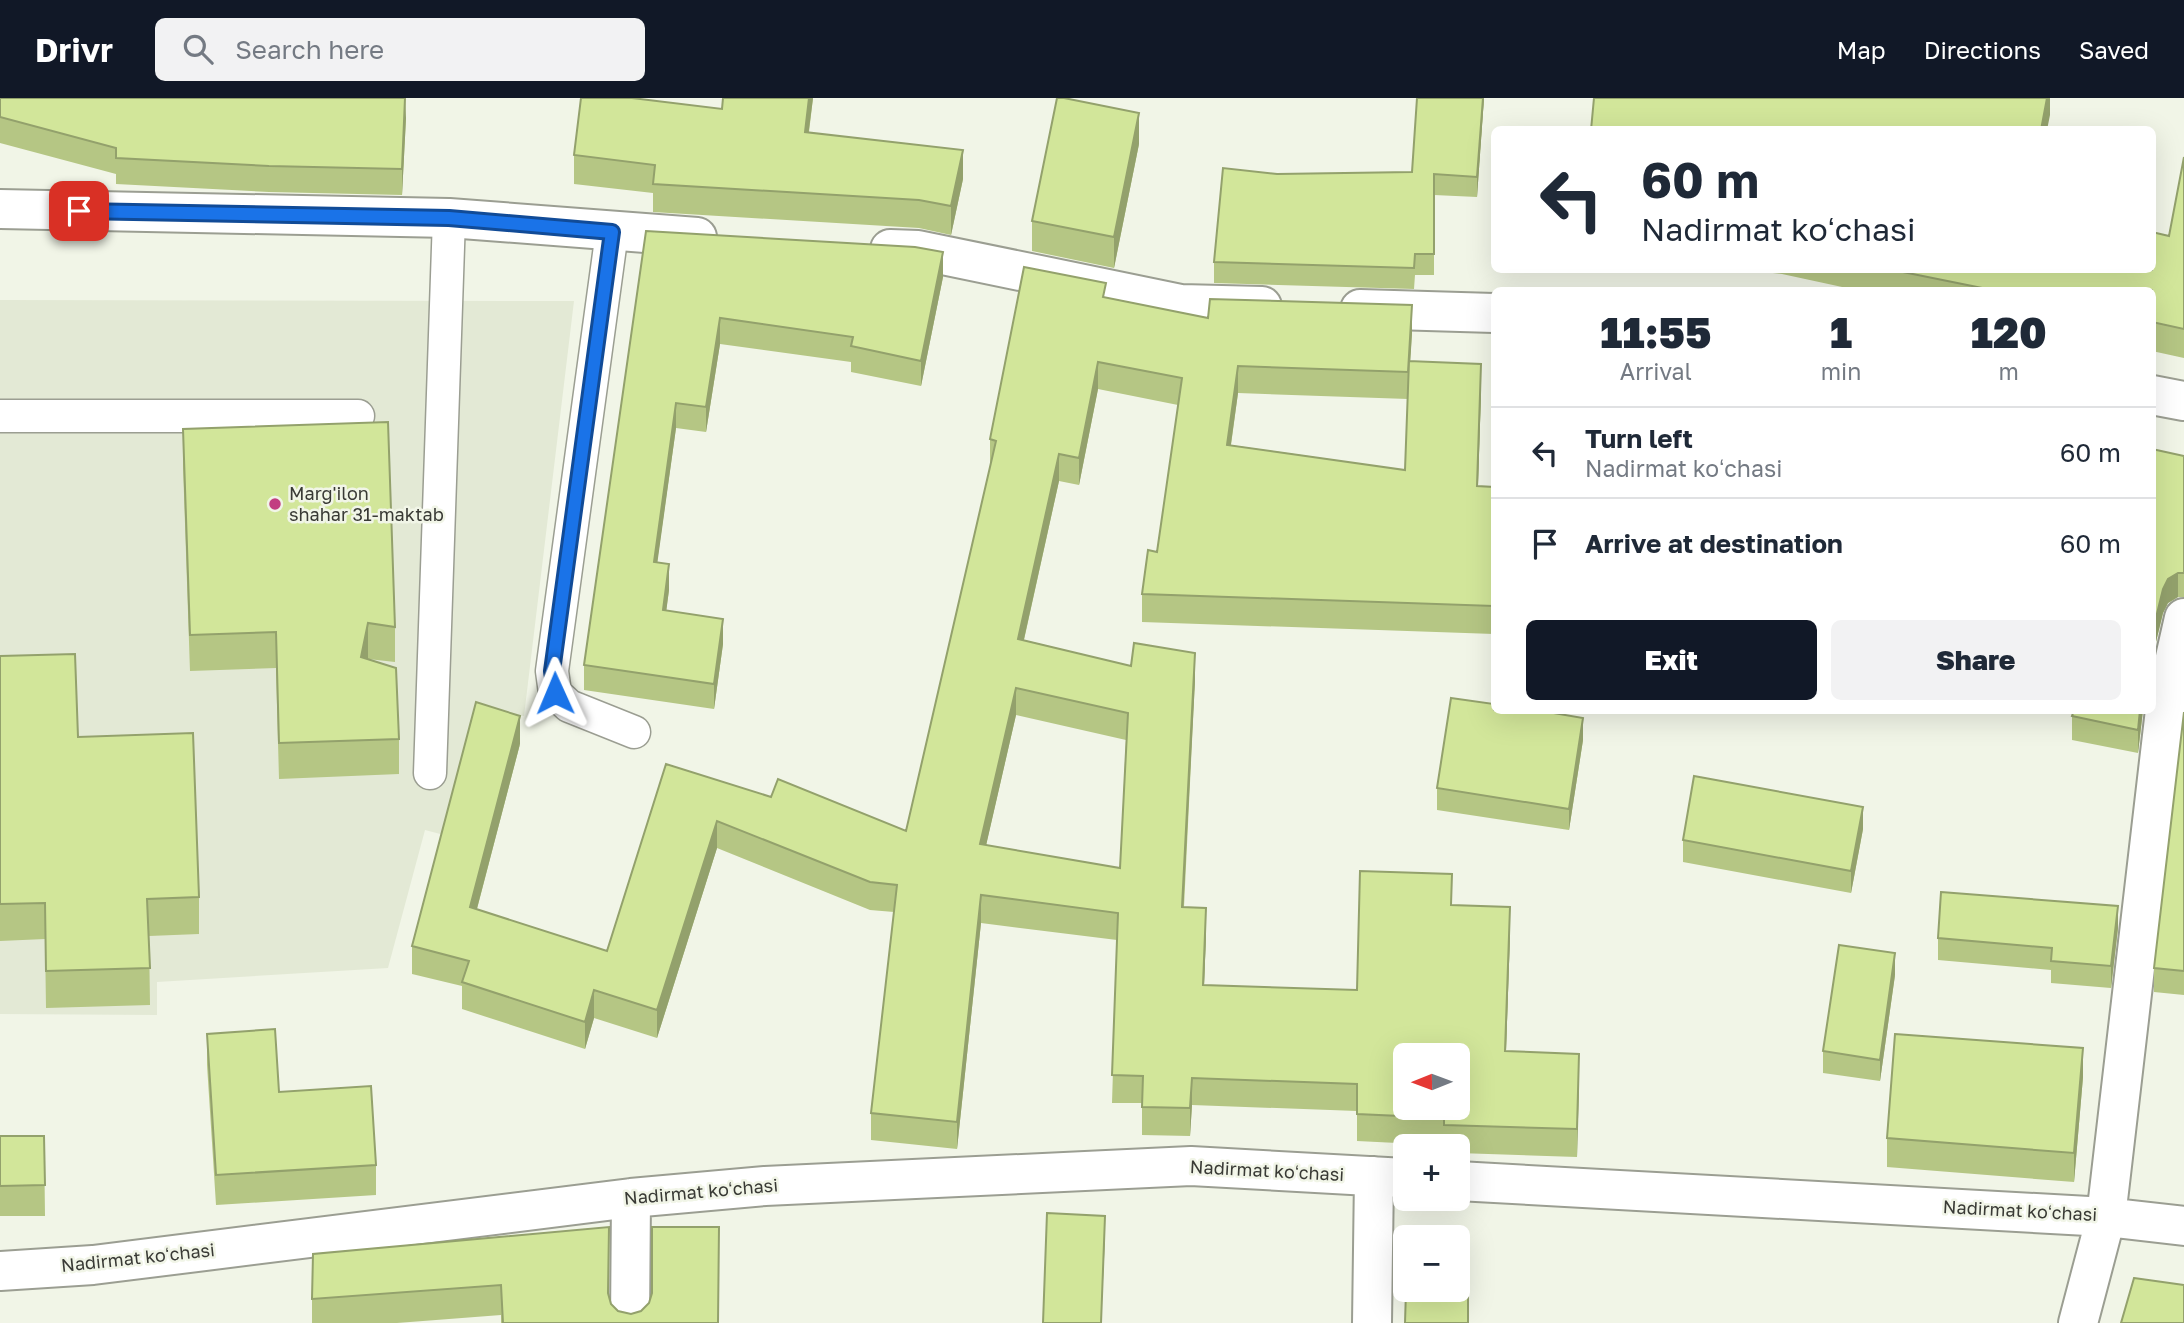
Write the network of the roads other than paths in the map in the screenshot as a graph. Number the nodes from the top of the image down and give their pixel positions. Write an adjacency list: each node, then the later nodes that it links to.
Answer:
1 (0, 209): 2 (street)
2 (449, 218): 3 (street); 15 (lane)
3 (612, 232): 4 (street); 14 (lane)
4 (737, 240)
5 (862, 247): 6 (street)
6 (1291, 307)
7 (1333, 308): 8 (street)
8 (1491, 313)
9 (2156, 396): 10 (street)
10 (2184, 401)
11 (0, 416): 12 (lane)
12 (358, 416)
13 (2184, 618): 19 (street, Nadirmat koʻchasi)
14 (634, 732)
15 (430, 773)
16 (1390, 1177): 18 (street, Nadirmat koʻchasi); 23 (street)
17 (1470, 1182): 19 (street, Nadirmat koʻchasi)
18 (631, 1198): 21 (street, Nadirmat koʻchasi); 22 (street)
19 (2106, 1217): 20 (street); 24 (street)
20 (2184, 1226)
21 (0, 1271)
22 (630, 1323)
23 (1372, 1323)
24 (2078, 1323)

